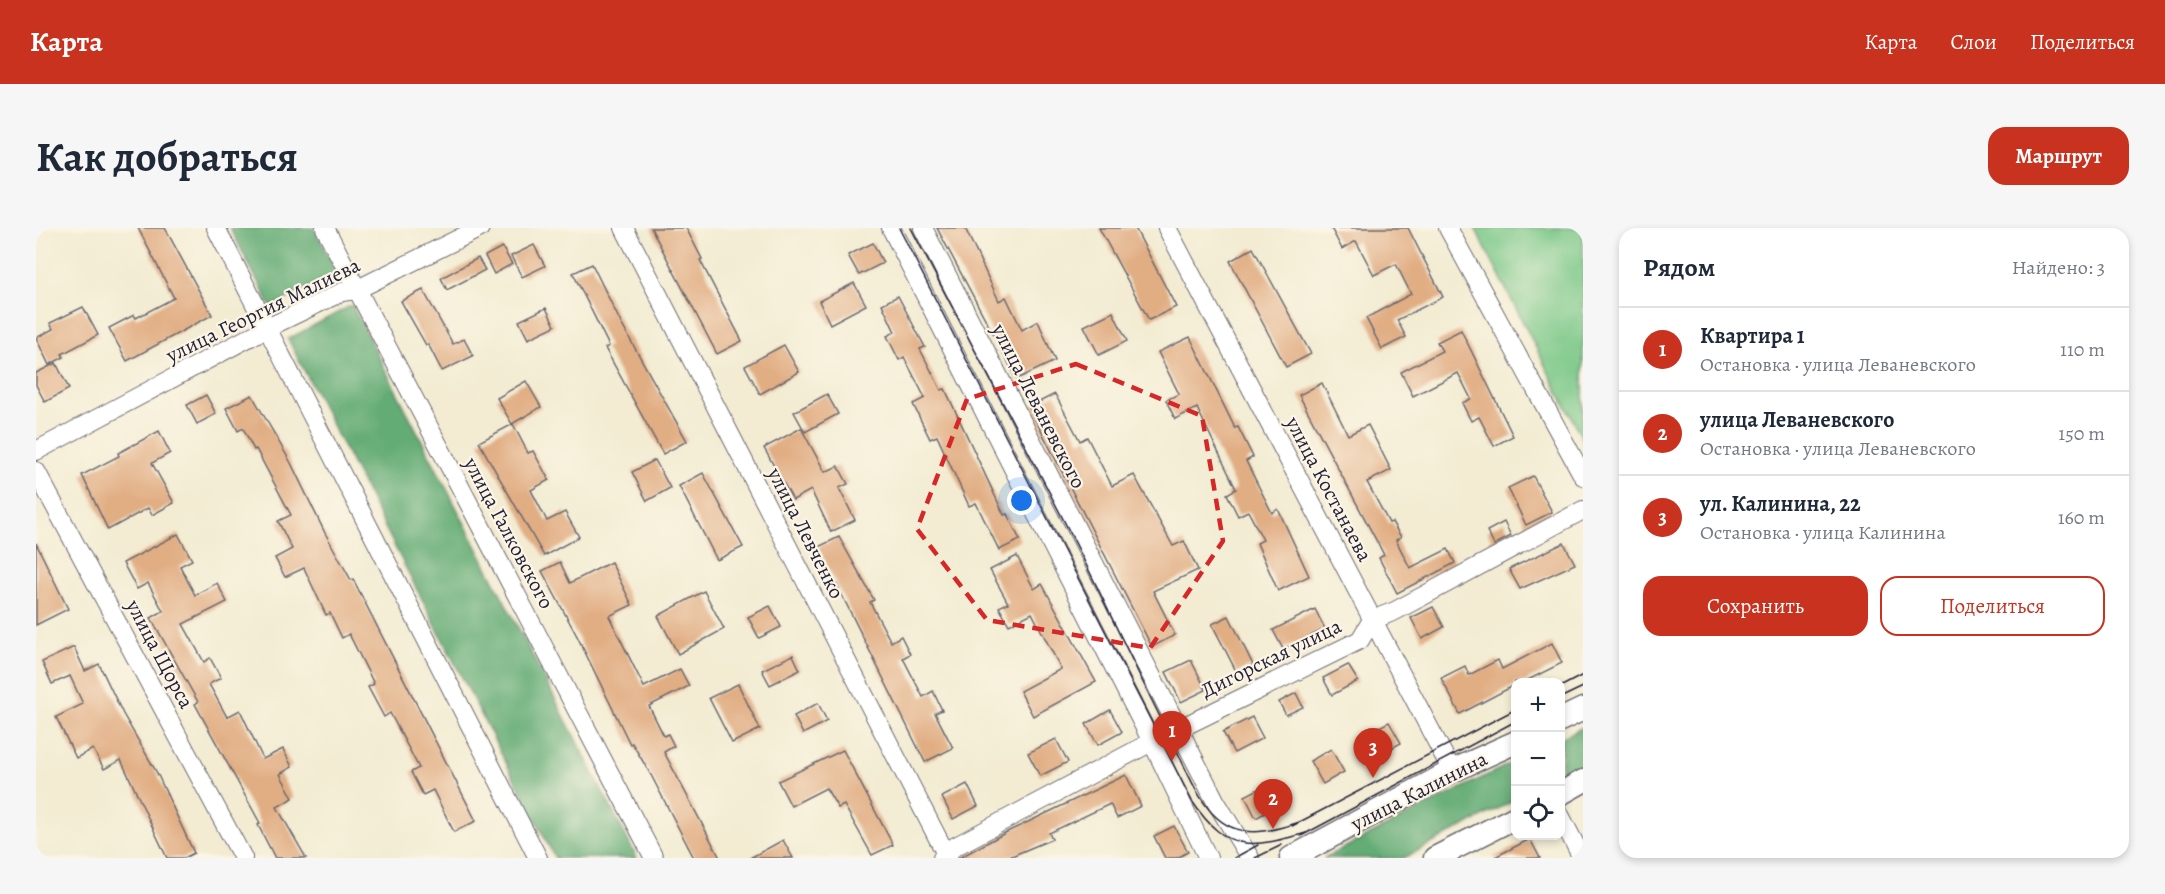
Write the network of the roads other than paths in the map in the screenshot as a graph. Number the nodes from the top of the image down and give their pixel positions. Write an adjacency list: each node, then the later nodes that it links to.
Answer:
1 (216, 228): 10 (street)
2 (325, 228): 9 (street, улица Галковского)
3 (480, 228): 9 (street, улица Георгия Малиева)
4 (624, 228): 26 (street, улица Левченко)
5 (891, 228): 19 (street)
6 (923, 228): 18 (street, улица Леваневского)
7 (1167, 228): 15 (street, улица Костанаева)
8 (1448, 228): 13 (street)
9 (356, 290): 10 (street, улица Георгия Малиева); 29 (street, улица Галковского)
10 (267, 328): 11 (street, улица Георгия Малиева); 28 (street)
11 (36, 451)
12 (36, 471): 27 (street, улица Щорса)
13 (1583, 476)
14 (1583, 510): 15 (street, Дигорская улица)
15 (1372, 620): 18 (street, Дигорская улица); 21 (street, улица Костанаева)
16 (1583, 709): 17 (main road)
17 (1565, 718)
18 (1179, 729): 19 (street, Дигорская улица); 31 (street, улица Леваневского)
19 (1152, 742): 26 (street, Дигорская улица); 30 (street)
20 (1511, 744): 21 (main road, улица Калинина)
21 (1452, 771): 32 (main road, улица Калинина)
22 (1583, 781): 23 (main road)
23 (1565, 791)
24 (1511, 819): 33 (main road)
25 (1565, 825): 34 (street)
26 (946, 857)
27 (243, 858)
28 (538, 858)
29 (654, 858)
30 (1208, 858)
31 (1250, 858)
32 (1292, 858)
33 (1435, 858)
34 (1582, 858)

